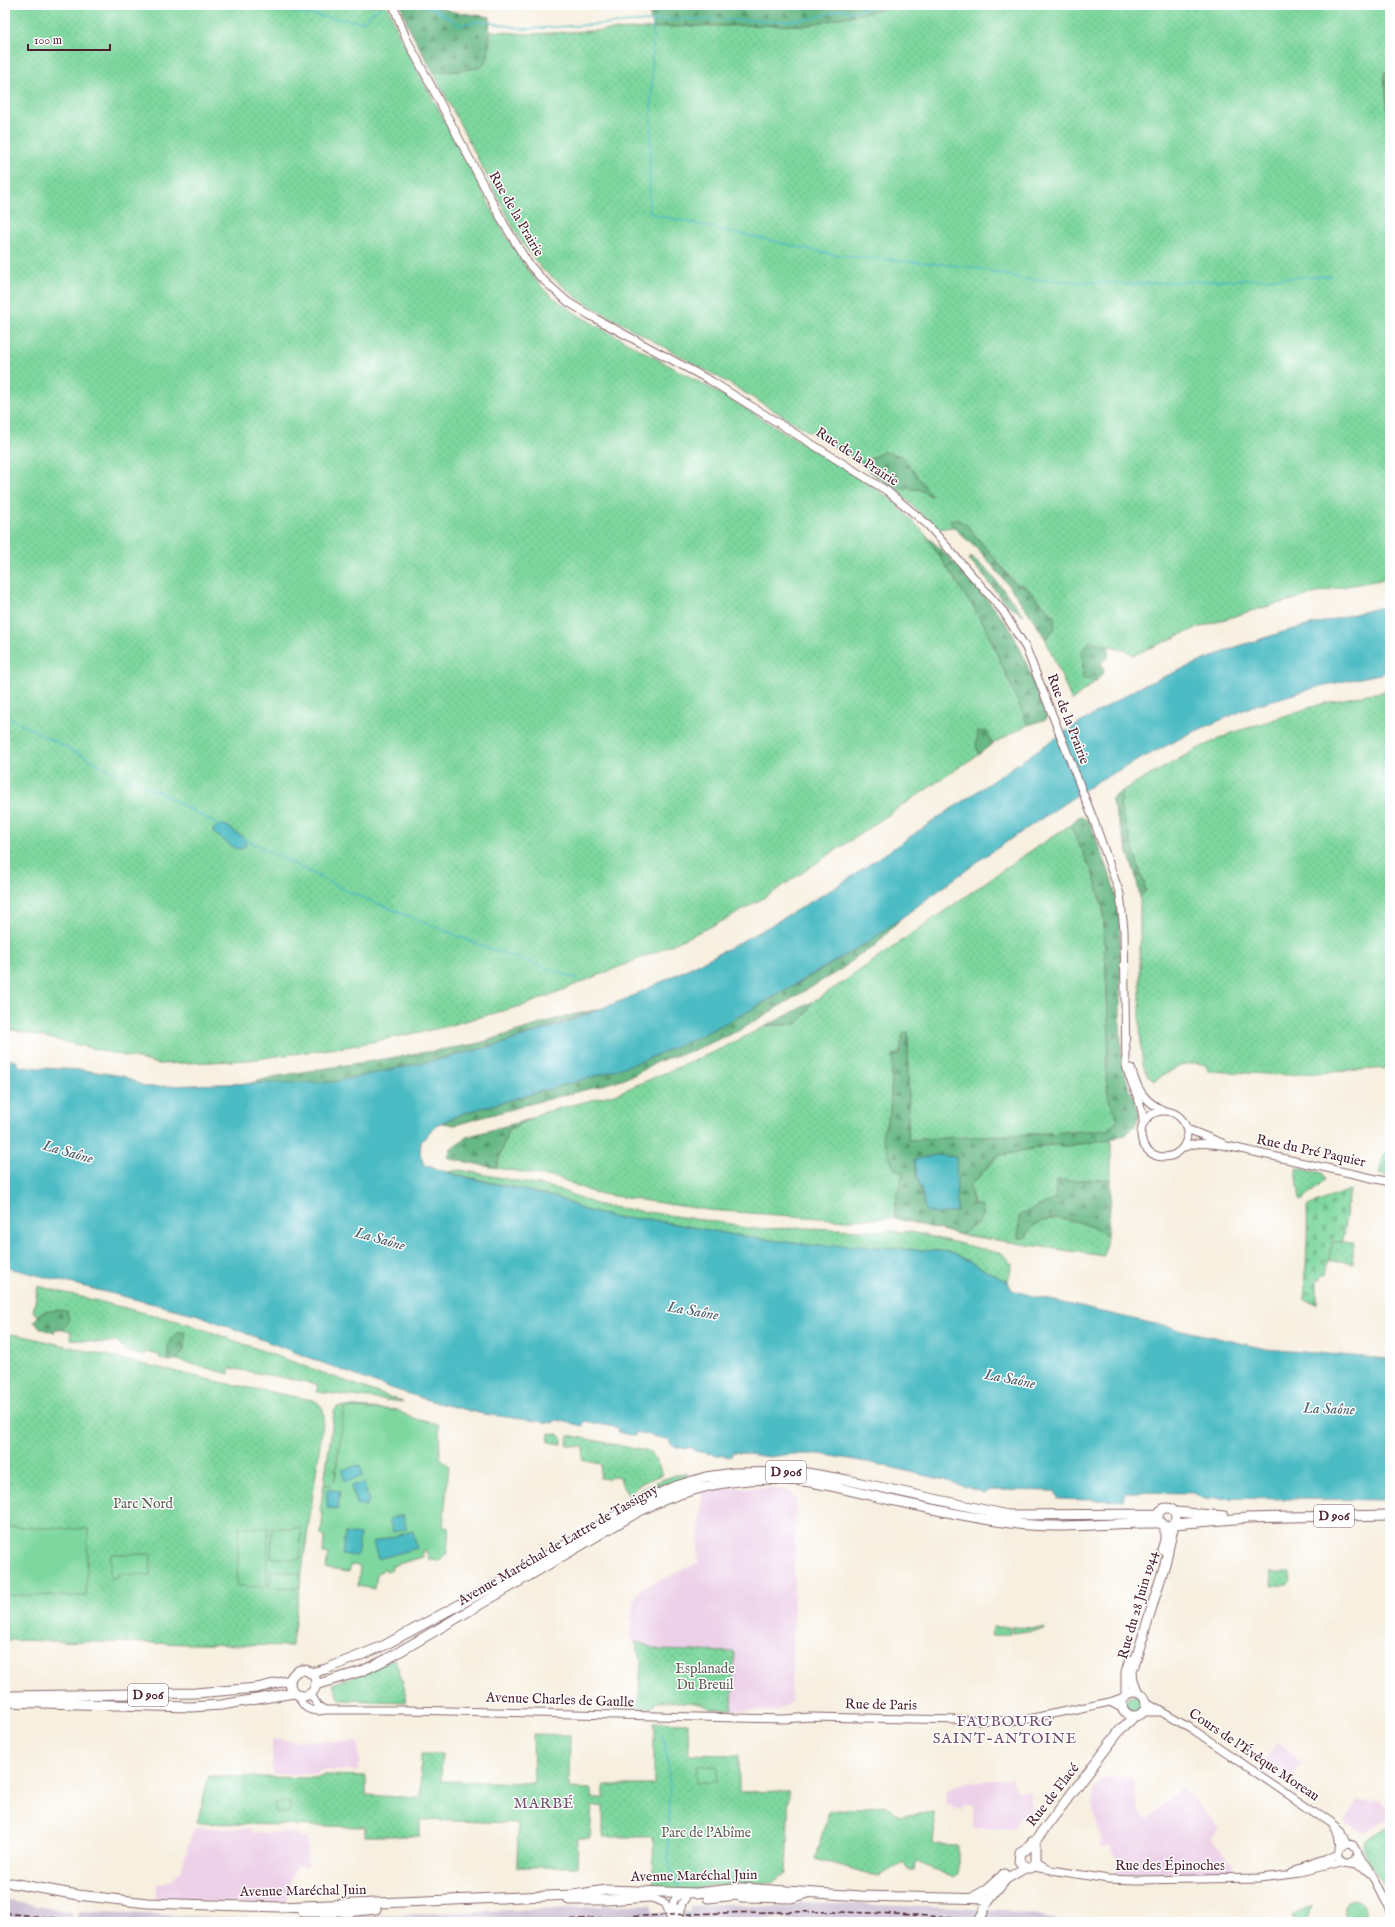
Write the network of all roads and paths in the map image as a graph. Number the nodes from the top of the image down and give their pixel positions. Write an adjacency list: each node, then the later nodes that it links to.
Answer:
1 (393, 5): 2 (street, Rue de la Prairie)
2 (1126, 1050): 3 (street, Rue du Pré Paquier); 4 (street, Rue du Pré Paquier)
3 (1165, 1111): 4 (street); 5 (street, Rue du Pré Paquier)
4 (1143, 1124): 7 (street, Rue du Pré Paquier)
5 (1187, 1129): 6 (street, Rue du Pré Paquier); 7 (street)
6 (1227, 1146): 7 (street, Rue du Pré Paquier); 8 (street, Rue du Pré Paquier)
7 (1183, 1148)
8 (1390, 1182)
9 (1176, 1512): 11 (main road, D 906); 12 (main road); 12 (main road)
10 (1390, 1515): 11 (main road, D 906)
11 (1247, 1518): 12 (main road, D 906)
12 (1166, 1522): 13 (main road, Avenue Maréchal de Lattre de Tassigny / D 906); 15 (main road, Avenue Maréchal de Lattre de Tassigny / D 906); 16 (main road, Rue du 28 Juin 1944); 19 (main road, Rue du 28 Juin 1944)
13 (310, 1673): 14 (main road); 15 (main road)
14 (290, 1680): 17 (main road); 18 (main road, D 906)
15 (313, 1689): 17 (main road); 23 (street)
16 (1138, 1693): 19 (main road); 22 (main road)
17 (297, 1694): 20 (main road, D 906); 23 (street, Avenue Charles de Gaulle)
18 (5, 1696)
19 (1125, 1696): 21 (street, Rue de Paris); 24 (main road)
20 (5, 1702)
21 (1110, 1702): 24 (street); 27 (street, Rue de Paris)
22 (1146, 1702): 25 (street, Cours de l'Évêque Moreau); 26 (main road)
23 (325, 1710): 27 (street, Avenue Charles de Gaulle)
24 (1124, 1710): 26 (main road); 28 (main road, Rue de Flacé)
25 (1162, 1712): 26 (street, Cours de l'Évêque Moreau); 29 (street, Cours de l'Évêque Moreau)
26 (1139, 1714): 28 (main road, Rue de Flacé)
27 (795, 1719)
28 (1121, 1729): 32 (main road, Rue de Flacé)
29 (1342, 1845): 30 (street); 31 (street)
30 (1357, 1854): 33 (street); 36 (street)
31 (1337, 1855): 33 (street); 35 (street, Rue des Épinoches)
32 (1029, 1860): 34 (main road, Rue de Flacé); 35 (street, Rue des Épinoches); 49 (main road, Rue de Flacé)
33 (1347, 1862): 35 (street, Rue des Épinoches); 36 (street)
34 (1004, 1874): 46 (main road, Rue de Flacé); 49 (main road, Rue de Flacé)
35 (1287, 1874)
36 (1372, 1877): 50 (street)
37 (8, 1882): 39 (main road, Avenue Maréchal Juin); 47 (main road, Avenue Maréchal Juin)
38 (793, 1891): 41 (main road); 42 (main road, Avenue Maréchal Juin); 43 (main road, Avenue Maréchal Juin)
39 (596, 1892): 40 (main road, Avenue Maréchal Juin); 47 (main road, Avenue Maréchal Juin); 48 (main road)
40 (666, 1892): 42 (main road, Avenue Maréchal Juin); 45 (street)
41 (808, 1892): 43 (main road); 46 (main road)
42 (684, 1896): 43 (main road, Avenue Maréchal Juin); 45 (main road, Avenue Maréchal Juin); 52 (street)
43 (732, 1896)
44 (649, 1897): 45 (main road, Avenue Maréchal Juin); 48 (main road, Avenue Maréchal Juin); 51 (street)
45 (675, 1898): 51 (street); 52 (street)
46 (972, 1898): 49 (main road)
47 (560, 1900): 48 (main road, Avenue Maréchal Juin)
48 (607, 1900)
49 (987, 1903): 53 (main road, Rue de Flacé, bridge)
50 (1390, 1912)
51 (671, 1922)
52 (678, 1922)
53 (979, 1922)

